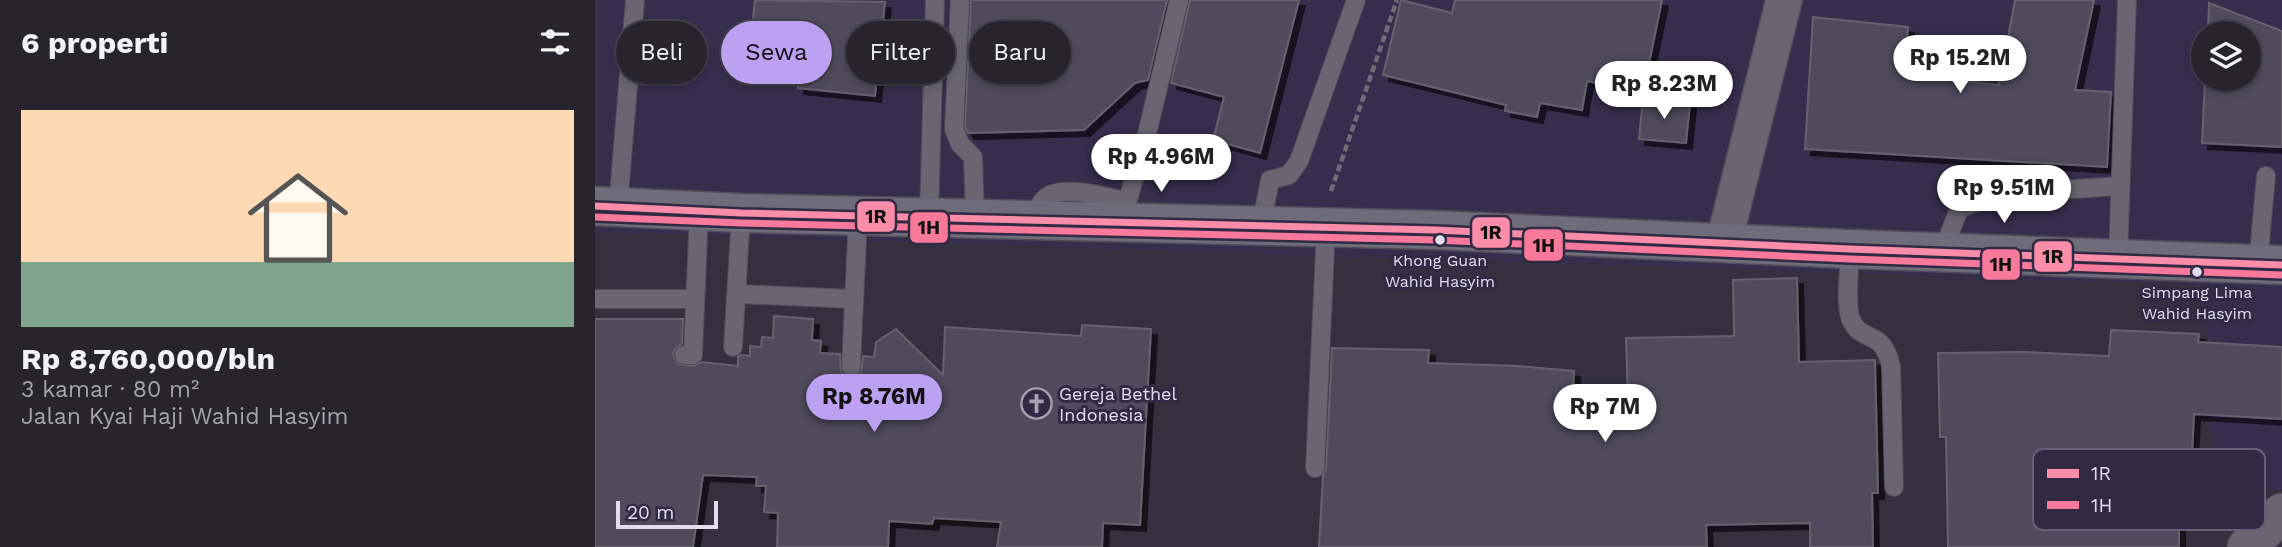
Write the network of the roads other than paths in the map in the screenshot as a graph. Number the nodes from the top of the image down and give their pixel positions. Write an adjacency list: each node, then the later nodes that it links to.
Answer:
1 (635, 0): 10 (lane)
2 (935, 0): 15 (lane)
3 (960, 0): 16 (lane)
4 (1179, 0): 13 (lane)
5 (1356, 0): 17 (lane)
6 (1784, 0): 19 (street)
7 (2127, 0): 9 (lane)
8 (2266, 176): 23 (lane)
9 (2120, 187): 21 (lane); 22 (lane)
10 (607, 206): 11 (main road)
11 (699, 211): 12 (main road); 26 (lane)
12 (741, 213): 14 (main road); 24 (lane)
13 (1124, 213): 16 (main road); 17 (main road)
14 (858, 216): 15 (main road); 27 (lane)
15 (929, 217): 16 (main road)
16 (975, 218)
17 (1261, 226): 18 (main road)
18 (1324, 228): 19 (main road); 31 (lane)
19 (1724, 242): 20 (main road)
20 (1850, 249): 21 (main road); 32 (lane)
21 (1942, 253): 22 (main road)
22 (2118, 259): 23 (main road)
23 (2270, 264)
24 (738, 294): 27 (lane); 28 (lane)
25 (595, 299): 26 (lane)
26 (695, 299): 29 (lane)
27 (855, 299): 30 (lane)
28 (733, 347)
29 (684, 355)
30 (851, 367)
31 (1315, 468)
32 (1894, 487)
33 (2282, 513): 35 (street)
34 (2264, 530): 36 (street)
35 (2265, 530)
36 (2247, 547)

